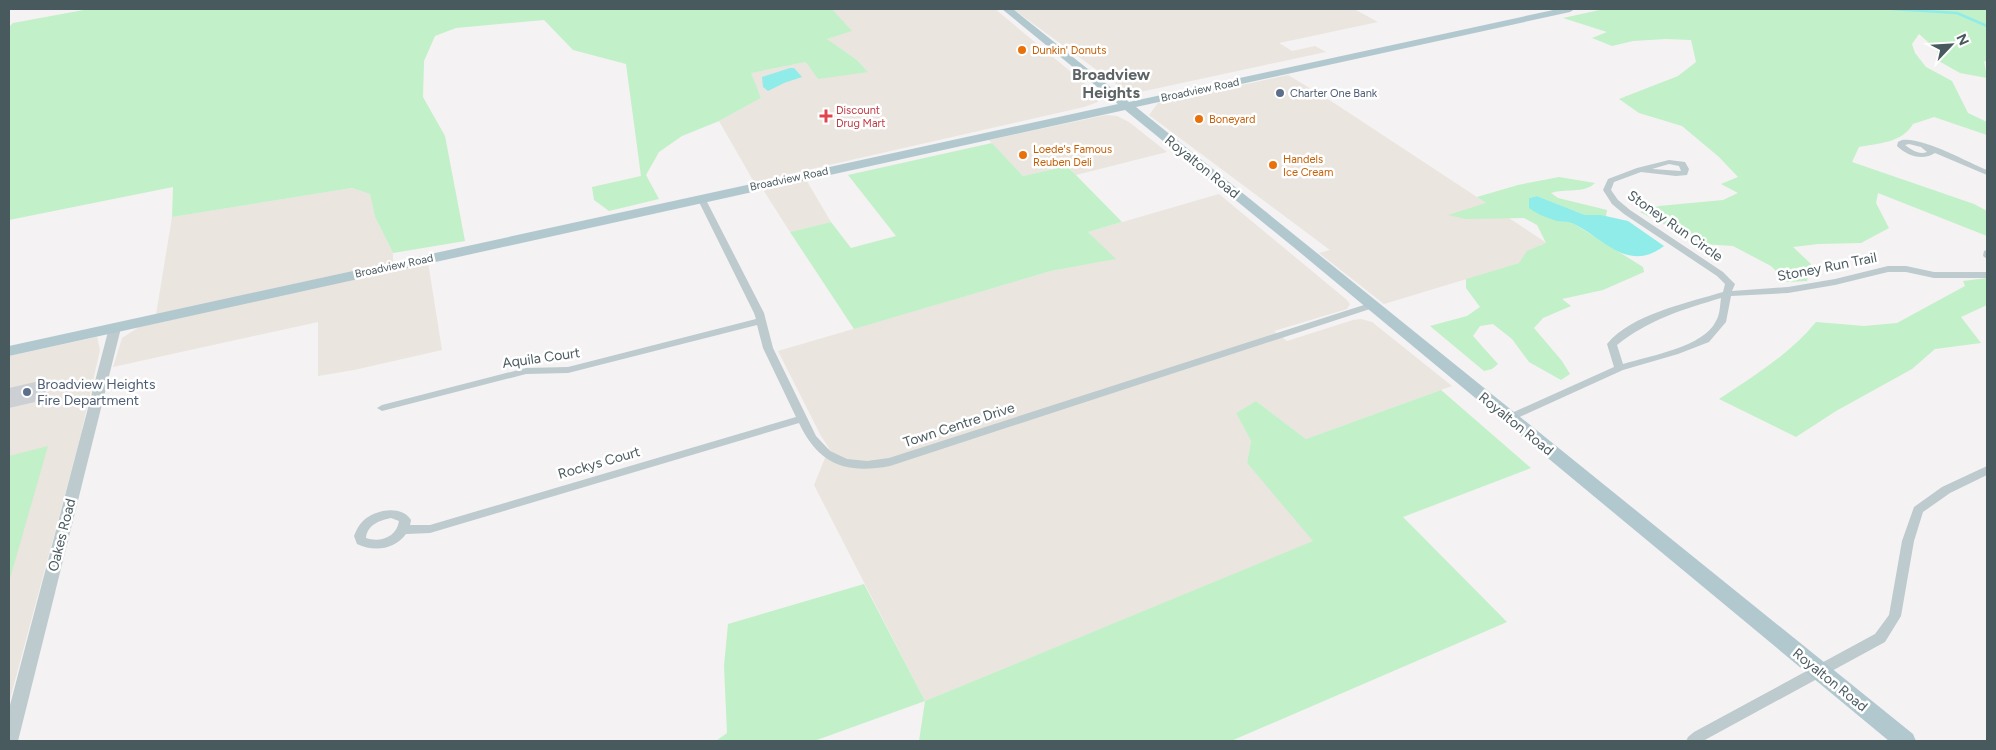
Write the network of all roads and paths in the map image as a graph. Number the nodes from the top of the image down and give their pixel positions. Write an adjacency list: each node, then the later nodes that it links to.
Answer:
1 (1006, 9): 3 (main road, Royalton Road)
2 (1570, 9): 3 (main road, Broadview Road)
3 (1126, 106): 7 (main road, Broadview Road); 10 (main road, Royalton Road)
4 (1929, 148): 6 (street)
5 (1640, 170): 9 (street, Stoney Run Circle)
6 (1987, 173)
7 (701, 198): 11 (street, Town Centre Drive); 12 (main road, Broadview Road)
8 (1987, 275): 9 (street, Stoney Run Trail)
9 (1727, 294): 14 (street); 14 (street, Stoney Run Trail)
10 (1374, 305): 16 (main road, Royalton Road); 17 (street, Town Centre Drive)
11 (761, 321): 15 (street, Aquila Court); 17 (street, Town Centre Drive)
12 (115, 328): 13 (main road, Broadview Road); 21 (street, Oakes Road)
13 (9, 351)
14 (1619, 368): 16 (street)
15 (382, 408)
16 (1509, 418): 20 (main road, Royalton Road)
17 (802, 419): 19 (street, Rockys Court)
18 (1987, 470): 20 (street)
19 (404, 530)
20 (1820, 672): 22 (street); 23 (main road, Royalton Road)
21 (9, 741)
22 (1694, 741)
23 (1906, 741)

